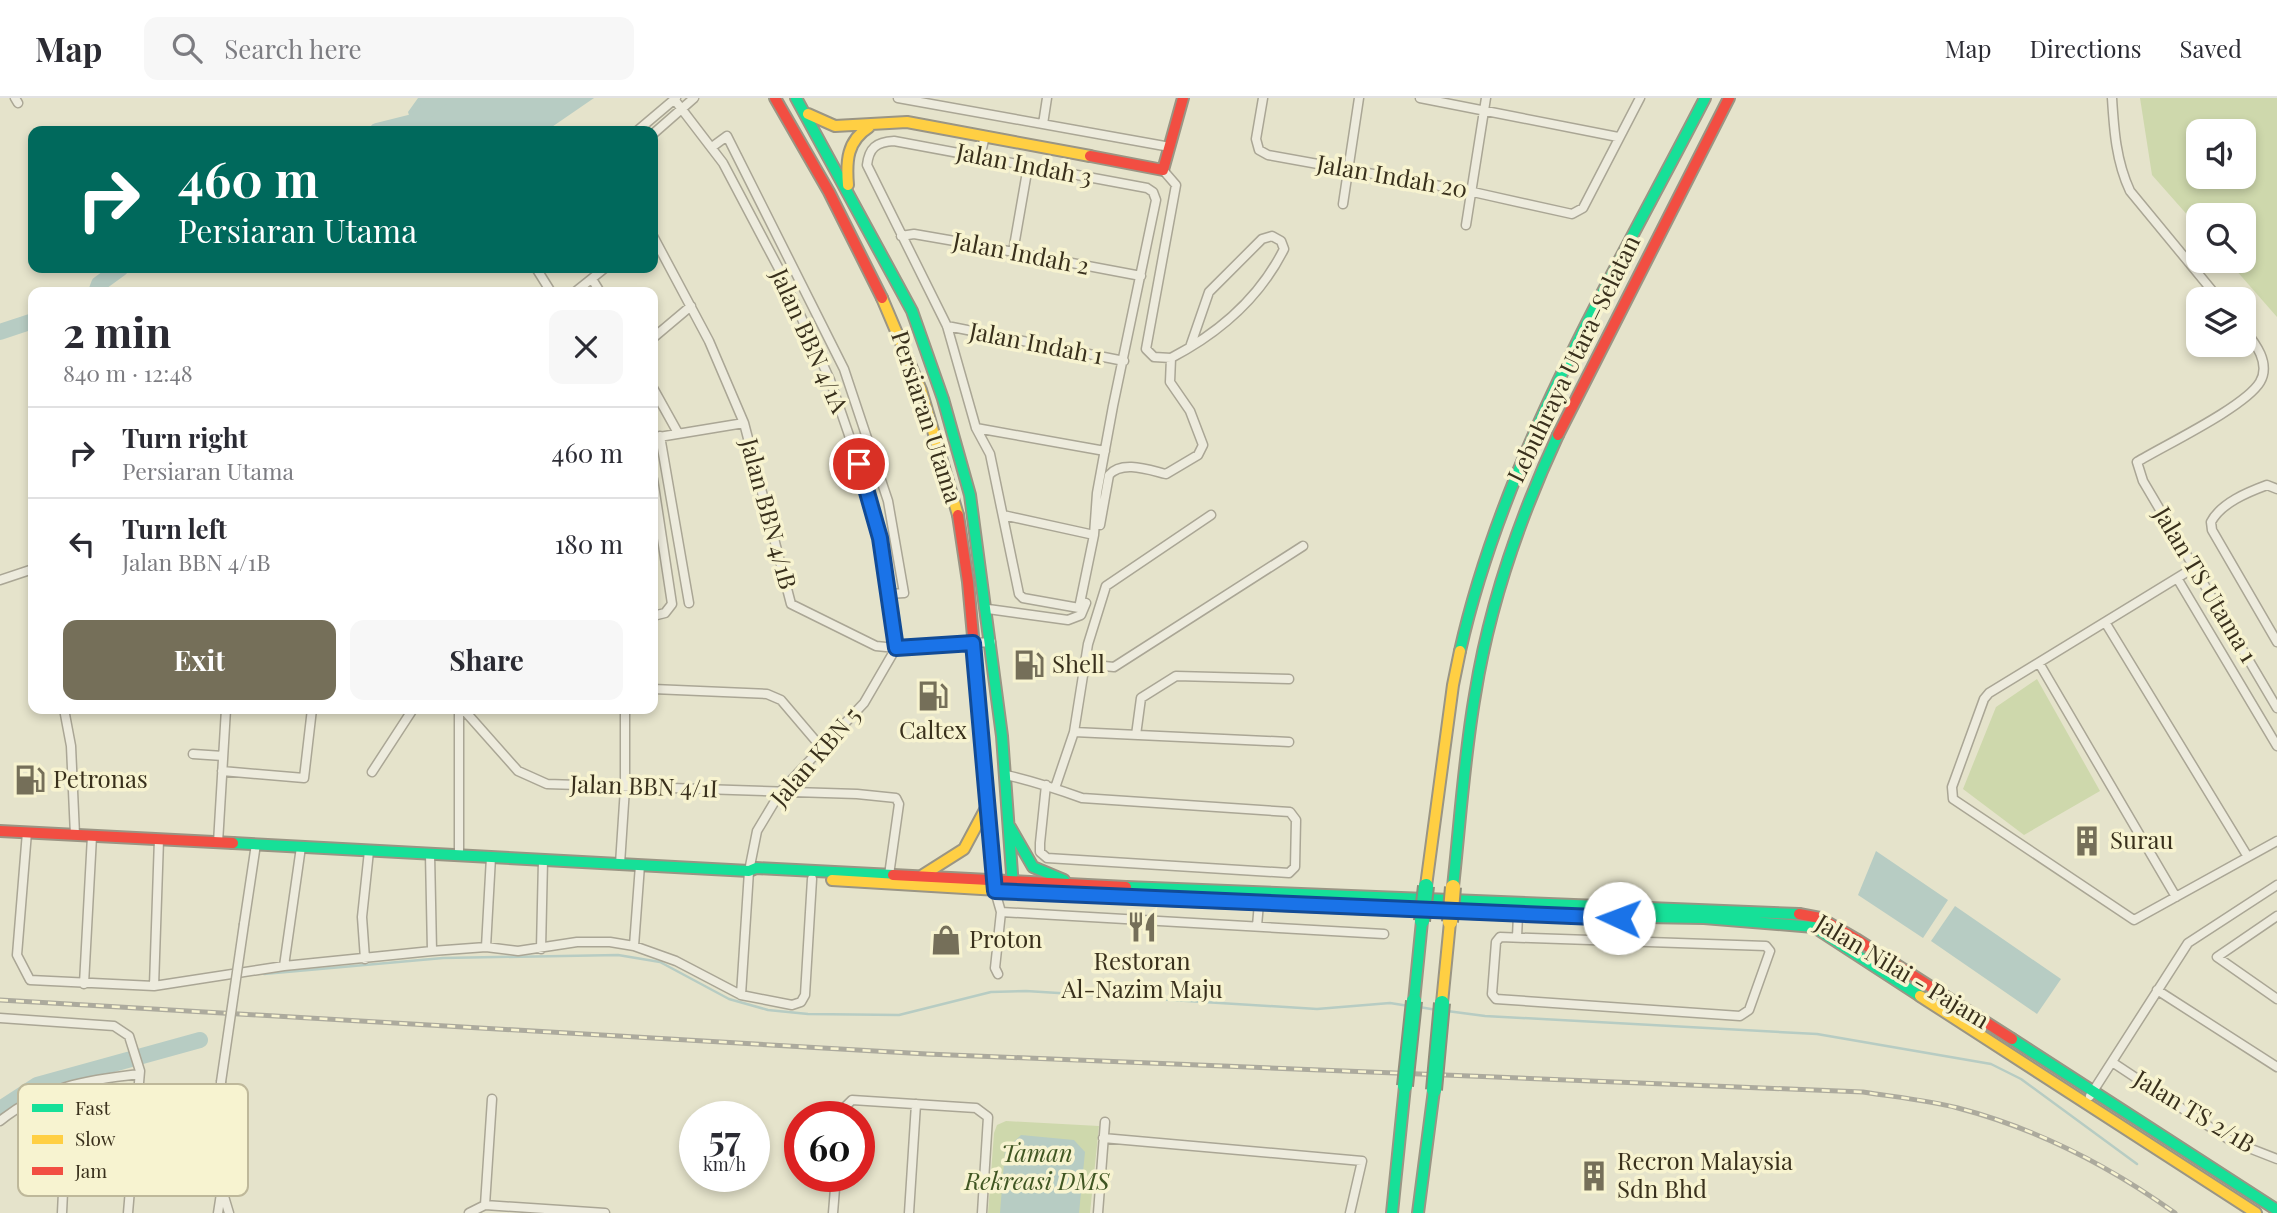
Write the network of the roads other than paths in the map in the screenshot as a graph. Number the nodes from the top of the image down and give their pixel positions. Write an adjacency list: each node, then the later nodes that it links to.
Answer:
1 (694, 98): 17 (street)
2 (775, 98): 78 (main road, Persiaran Utama)
3 (796, 98): 19 (main road, Persiaran Utama)
4 (898, 98): 16 (street)
5 (1047, 98): 20 (street)
6 (1183, 98): 27 (main road)
7 (1263, 98): 30 (street, Jalan Indah 20)
8 (1359, 98): 30 (street)
9 (1420, 98): 18 (street)
10 (1486, 98): 18 (street)
11 (1640, 98): 25 (street)
12 (1705, 98): 182 (main road, Lebuhraya Utara–Selatan, bridge)
13 (1728, 98): 183 (main road, Lebuhraya Utara–Selatan, bridge)
14 (2112, 98): 44 (street)
15 (675, 99): 17 (street, Jalan BBN 4/1A); 22 (street)
16 (914, 99): 20 (street)
17 (682, 109): 23 (street); 26 (street, Jalan BBN 4/1A)
18 (1483, 109): 25 (street); 33 (street)
19 (805, 113): 21 (main road); 32 (main road, Persiaran Utama)
20 (1043, 124): 27 (street)
21 (872, 125): 24 (main road); 32 (main road)
22 (643, 126)
23 (658, 130)
24 (985, 136): 28 (street); 31 (main road)
25 (1618, 137): 33 (street, Jalan Indah 20)
26 (712, 147): 59 (street); 60 (street, Jalan BBN 4/1A)
27 (1170, 147): 31 (main road)
28 (980, 157): 29 (street, Jalan Indah 3); 36 (street, Jalan Indah 3)
29 (1028, 166): 38 (street); 40 (street, Jalan Indah 3)
30 (1347, 169): 33 (street, Jalan Indah 20); 34 (street)
31 (1163, 170): 50 (street)
32 (849, 191): 73 (main road, Persiaran Utama)
33 (1472, 192): 35 (street)
34 (1343, 204)
35 (1466, 225)
36 (901, 236): 38 (street, Jalan Indah 2); 46 (street)
37 (658, 245): 45 (street, Jalan BBN 4/1B)
38 (1013, 252): 40 (street, Jalan Indah 2)
39 (599, 273): 41 (street)
40 (1141, 276): 51 (street)
41 (592, 279): 42 (street); 43 (street)
42 (582, 287)
43 (597, 287)
44 (2209, 287)
45 (691, 306): 47 (street); 53 (street, Jalan BBN 4/1B)
46 (947, 326): 51 (street, Jalan Indah 1); 54 (street)
47 (658, 334)
48 (2256, 344): 67 (street, Jalan TS Utama 1)
49 (1190, 347): 49 (street); 50 (street)
50 (1171, 358): 73 (street)
51 (1124, 361): 58 (street)
52 (658, 397): 55 (street)
53 (744, 423): 55 (street); 79 (street, Jalan BBN 4/1B)
54 (976, 428): 58 (street); 62 (street)
55 (678, 433): 56 (street)
56 (658, 437)
57 (658, 442): 72 (street)
58 (1105, 451): 64 (street)
59 (874, 459): 60 (street); 71 (street)
60 (859, 464): 71 (street, Jalan BBN 4/1A)
61 (2276, 487): 77 (street)
62 (1003, 515): 64 (street); 64 (street)
63 (1211, 515): 81 (street)
64 (1094, 535)
65 (658, 539): 74 (street)
66 (1303, 547): 81 (street)
67 (2195, 568): 69 (street); 84 (street, Jalan TS Utama 1)
68 (28, 571): 70 (street)
69 (2177, 578): 75 (street); 95 (street)
70 (0, 580)
71 (888, 594): 79 (street, Jalan BBN 4/1A)
72 (689, 603)
73 (988, 609): 76 (main road, Persiaran Utama)
74 (658, 615)
75 (2105, 622): 80 (street); 120 (street)
76 (991, 642): 78 (street, Jalan BBN 4/1B); 101 (main road, Persiaran Utama)
77 (2277, 642)
78 (973, 643): 79 (street, Jalan BBN 4/1B); 105 (main road, Persiaran Utama)
79 (896, 648): 96 (street, Jalan KBN 5)
80 (2039, 663): 132 (street); 132 (street)
81 (1084, 664): 92 (street)
82 (1289, 679): 93 (street)
83 (658, 689): 96 (street)
84 (2277, 708)
85 (65, 714): 109 (street)
86 (226, 714): 98 (street)
87 (311, 714): 99 (street)
88 (410, 714): 100 (street)
89 (461, 714): 118 (street)
90 (466, 714): 103 (street, Jalan BBN 4/1I)
91 (625, 714): 103 (street)
92 (1074, 732): 93 (street); 102 (street)
93 (1136, 735): 94 (street)
94 (1289, 742)
95 (2277, 746)
96 (821, 747): 104 (street, Jalan KBN 5)
97 (192, 754): 98 (street)
98 (223, 756): 99 (street)
99 (222, 771): 113 (street)
100 (372, 772)
101 (1006, 775): 102 (street); 106 (main road, Persiaran Utama)
102 (1051, 787): 102 (street)
103 (625, 788): 104 (street, Jalan BBN 4/1I); 122 (street)
104 (781, 791): 124 (street, Jalan KBN 5); 125 (street, Jalan BBN 4/1I)
105 (988, 806): 126 (main road); 130 (main road, Persiaran Utama)
106 (1010, 827): 128 (main road); 131 (main road, Persiaran Utama)
107 (0, 831): 108 (main road)
108 (27, 832): 109 (main road); 149 (street)
109 (75, 835): 110 (main road)
110 (92, 836): 111 (main road); 149 (street)
111 (159, 839): 113 (main road); 150 (street)
112 (2277, 841): 120 (street)
113 (218, 843): 114 (main road)
114 (256, 845): 115 (main road); 160 (street, bridge)
115 (301, 847): 116 (main road); 147 (street)
116 (369, 851): 117 (main road); 146 (street)
117 (430, 854): 118 (main road); 145 (street)
118 (459, 855): 119 (main road)
119 (491, 857): 121 (main road); 143 (street)
120 (2248, 857): 132 (street)
121 (543, 860): 122 (main road); 144 (street)
122 (620, 864): 123 (main road)
123 (640, 865): 124 (main road); 142 (street)
124 (749, 871): 125 (main road); 127 (main road); 152 (street, Jalan KBN 5)
125 (889, 875): 126 (main road)
126 (920, 877): 130 (main road)
127 (813, 879): 130 (main road); 152 (street)
128 (1079, 885): 131 (main road, Jalan Nilai - Pajam); 135 (main road, Jalan Nilai - Pajam)
129 (2277, 885): 151 (street)
130 (995, 886): 131 (main road); 134 (street)
131 (1013, 887): 133 (main road, Jalan Nilai - Pajam); 134 (street)
132 (2176, 897)
133 (1259, 903): 136 (main road, Jalan Nilai - Pajam); 138 (street)
134 (1001, 912): 138 (street); 148 (street)
135 (1619, 912): 136 (main road, Jalan Nilai - Pajam); 141 (street); 161 (main road, Jalan Nilai - Pajam)
136 (1518, 915): 140 (street)
137 (2277, 915): 153 (street)
138 (1258, 926): 139 (street)
139 (1384, 934)
140 (1517, 937): 141 (street); 141 (street)
141 (1618, 940)
142 (634, 946): 144 (street); 152 (street)
143 (486, 947): 144 (street); 145 (street)
144 (541, 949)
145 (432, 951): 146 (street)
146 (365, 959): 147 (street)
147 (284, 966): 150 (street)
148 (998, 974)
149 (85, 985): 150 (street)
150 (154, 986)
151 (2157, 990): 155 (street); 156 (street)
152 (741, 995)
153 (2277, 999)
154 (0, 1018): 157 (street)
155 (2112, 1062): 161 (street); 169 (street, Jalan TS 2/1B)
156 (2277, 1068)
157 (140, 1072): 158 (street); 159 (street)
158 (82, 1084)
159 (139, 1084)
160 (221, 1084)
161 (2090, 1096): 173 (main road, Jalan Nilai - Pajam); 184 (main road, Jalan Nilai - Pajam)
162 (492, 1099): 172 (street)
163 (875, 1101): 164 (street)
164 (915, 1104): 178 (street); 179 (street)
165 (18, 1109): 166 (street)
166 (0, 1121)
167 (1105, 1122): 168 (street)
168 (1104, 1138): 180 (street); 181 (street)
169 (2277, 1159)
170 (835, 1192): 177 (street)
171 (224, 1196): 174 (street)
172 (485, 1205): 175 (street); 176 (street)
173 (2277, 1210)
174 (229, 1213)
175 (469, 1213)
176 (605, 1213)
177 (833, 1213)
178 (909, 1213)
179 (982, 1213)
180 (1098, 1213)
181 (1350, 1213)
182 (1392, 1213)
183 (1418, 1213)
184 (2256, 1213)

